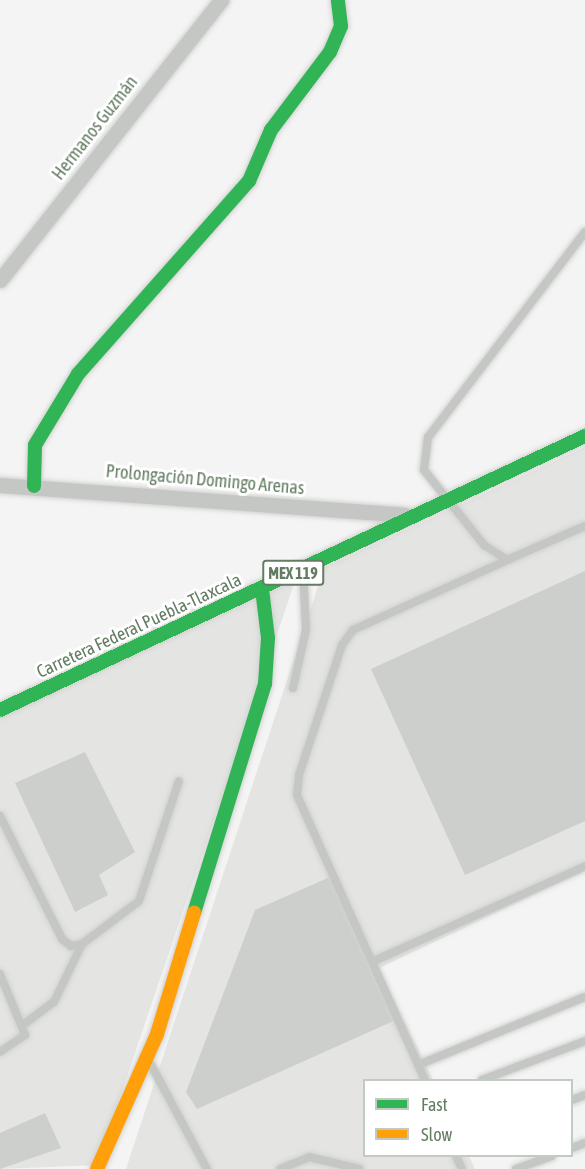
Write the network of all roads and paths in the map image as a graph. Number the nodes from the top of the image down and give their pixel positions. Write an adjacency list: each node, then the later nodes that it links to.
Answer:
1 (221, 0): 4 (street, Hermanos Guzmán)
2 (338, 0): 7 (street)
3 (585, 232): 8 (lane)
4 (0, 280)
5 (585, 436): 8 (street, Carretera Federal Puebla-Tlaxcala / MEX 119)
6 (0, 485): 7 (street, Prolongación Domingo Arenas)
7 (34, 486): 9 (street, Prolongación Domingo Arenas)
8 (445, 497): 9 (street, Carretera Federal Puebla-Tlaxcala / MEX 119); 11 (lane)
9 (407, 515): 12 (street, Carretera Federal Puebla-Tlaxcala / MEX 119)
10 (585, 526): 11 (lane)
11 (507, 560): 20 (lane)
12 (303, 568): 13 (street, Carretera Federal Puebla-Tlaxcala / MEX 119); 14 (lane)
13 (262, 589): 15 (street, Carretera Federal Puebla-Tlaxcala / MEX 119); 26 (street)
14 (292, 688)
15 (0, 710)
16 (179, 781): 19 (lane)
17 (0, 816): 19 (lane)
18 (585, 866): 20 (lane)
19 (82, 944): 23 (lane)
20 (374, 961): 27 (lane)
21 (1, 978): 23 (lane)
22 (585, 997): 27 (lane)
23 (23, 1025): 25 (lane)
24 (585, 1041): 29 (lane)
25 (0, 1052)
26 (147, 1057): 31 (street); 32 (lane)
27 (418, 1065): 28 (lane)
28 (425, 1079)
29 (485, 1079)
30 (547, 1157): 35 (lane)
31 (97, 1169)
32 (207, 1169)
33 (280, 1169): 34 (lane)
34 (360, 1169)
35 (516, 1169)

